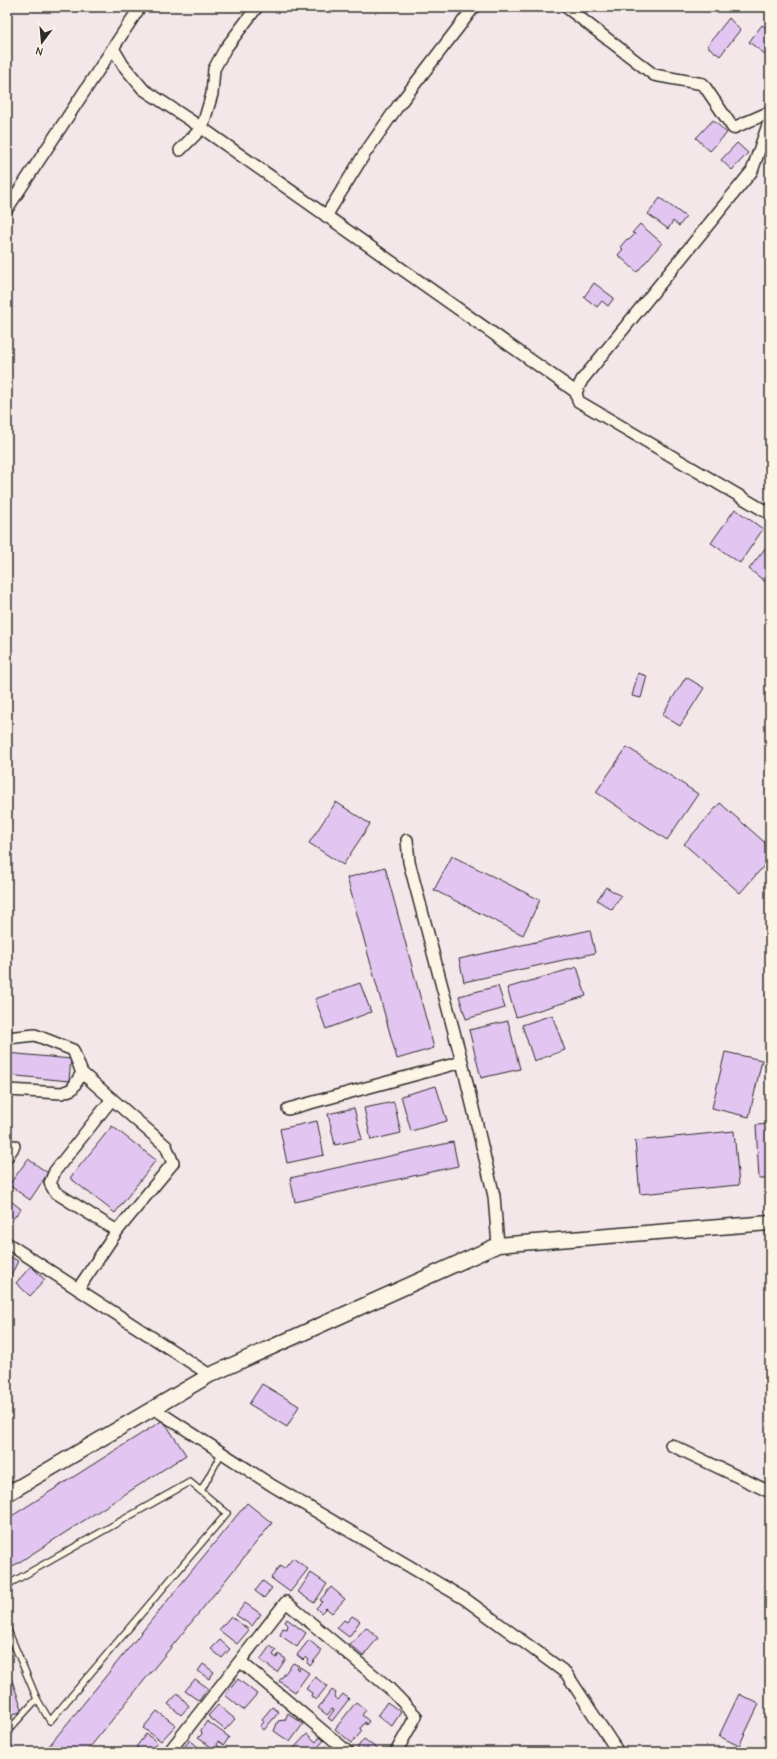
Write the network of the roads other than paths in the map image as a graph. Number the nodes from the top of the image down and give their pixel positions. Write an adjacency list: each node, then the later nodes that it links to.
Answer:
1 (140, 7): 5 (street)
2 (257, 7): 8 (street)
3 (474, 7): 11 (street)
4 (566, 7): 6 (street)
5 (113, 48): 8 (street); 10 (street)
6 (770, 112)
7 (770, 119): 12 (street)
8 (202, 128): 9 (street); 11 (street)
9 (180, 150)
10 (7, 209)
11 (326, 216): 12 (street)
12 (576, 392): 13 (street)
13 (770, 514)
14 (407, 840): 16 (street)
15 (7, 1038): 17 (street)
16 (462, 1062): 20 (street); 27 (street)
17 (82, 1073): 18 (street); 19 (street)
18 (7, 1090)
19 (112, 1099): 24 (street); 24 (street)
20 (288, 1109)
21 (14, 1146): 22 (street)
22 (7, 1157)
23 (770, 1223): 25 (lane); 27 (street)
24 (117, 1232): 28 (street)
25 (770, 1238)
26 (7, 1242): 28 (street)
27 (498, 1245): 29 (street)
28 (78, 1289): 29 (street)
29 (210, 1375): 30 (street)
30 (153, 1408): 32 (street); 35 (street)
31 (671, 1445): 34 (street)
32 (222, 1452): 33 (lane); 41 (street)
33 (201, 1491): 36 (lane); 39 (lane)
34 (770, 1491)
35 (7, 1494)
36 (7, 1585)
37 (7, 1628): 39 (lane)
38 (241, 1662): 42 (street); 43 (street); 44 (street)
39 (37, 1699): 40 (lane)
40 (7, 1732)
41 (618, 1751)
42 (169, 1752)
43 (348, 1752)
44 (396, 1752)

